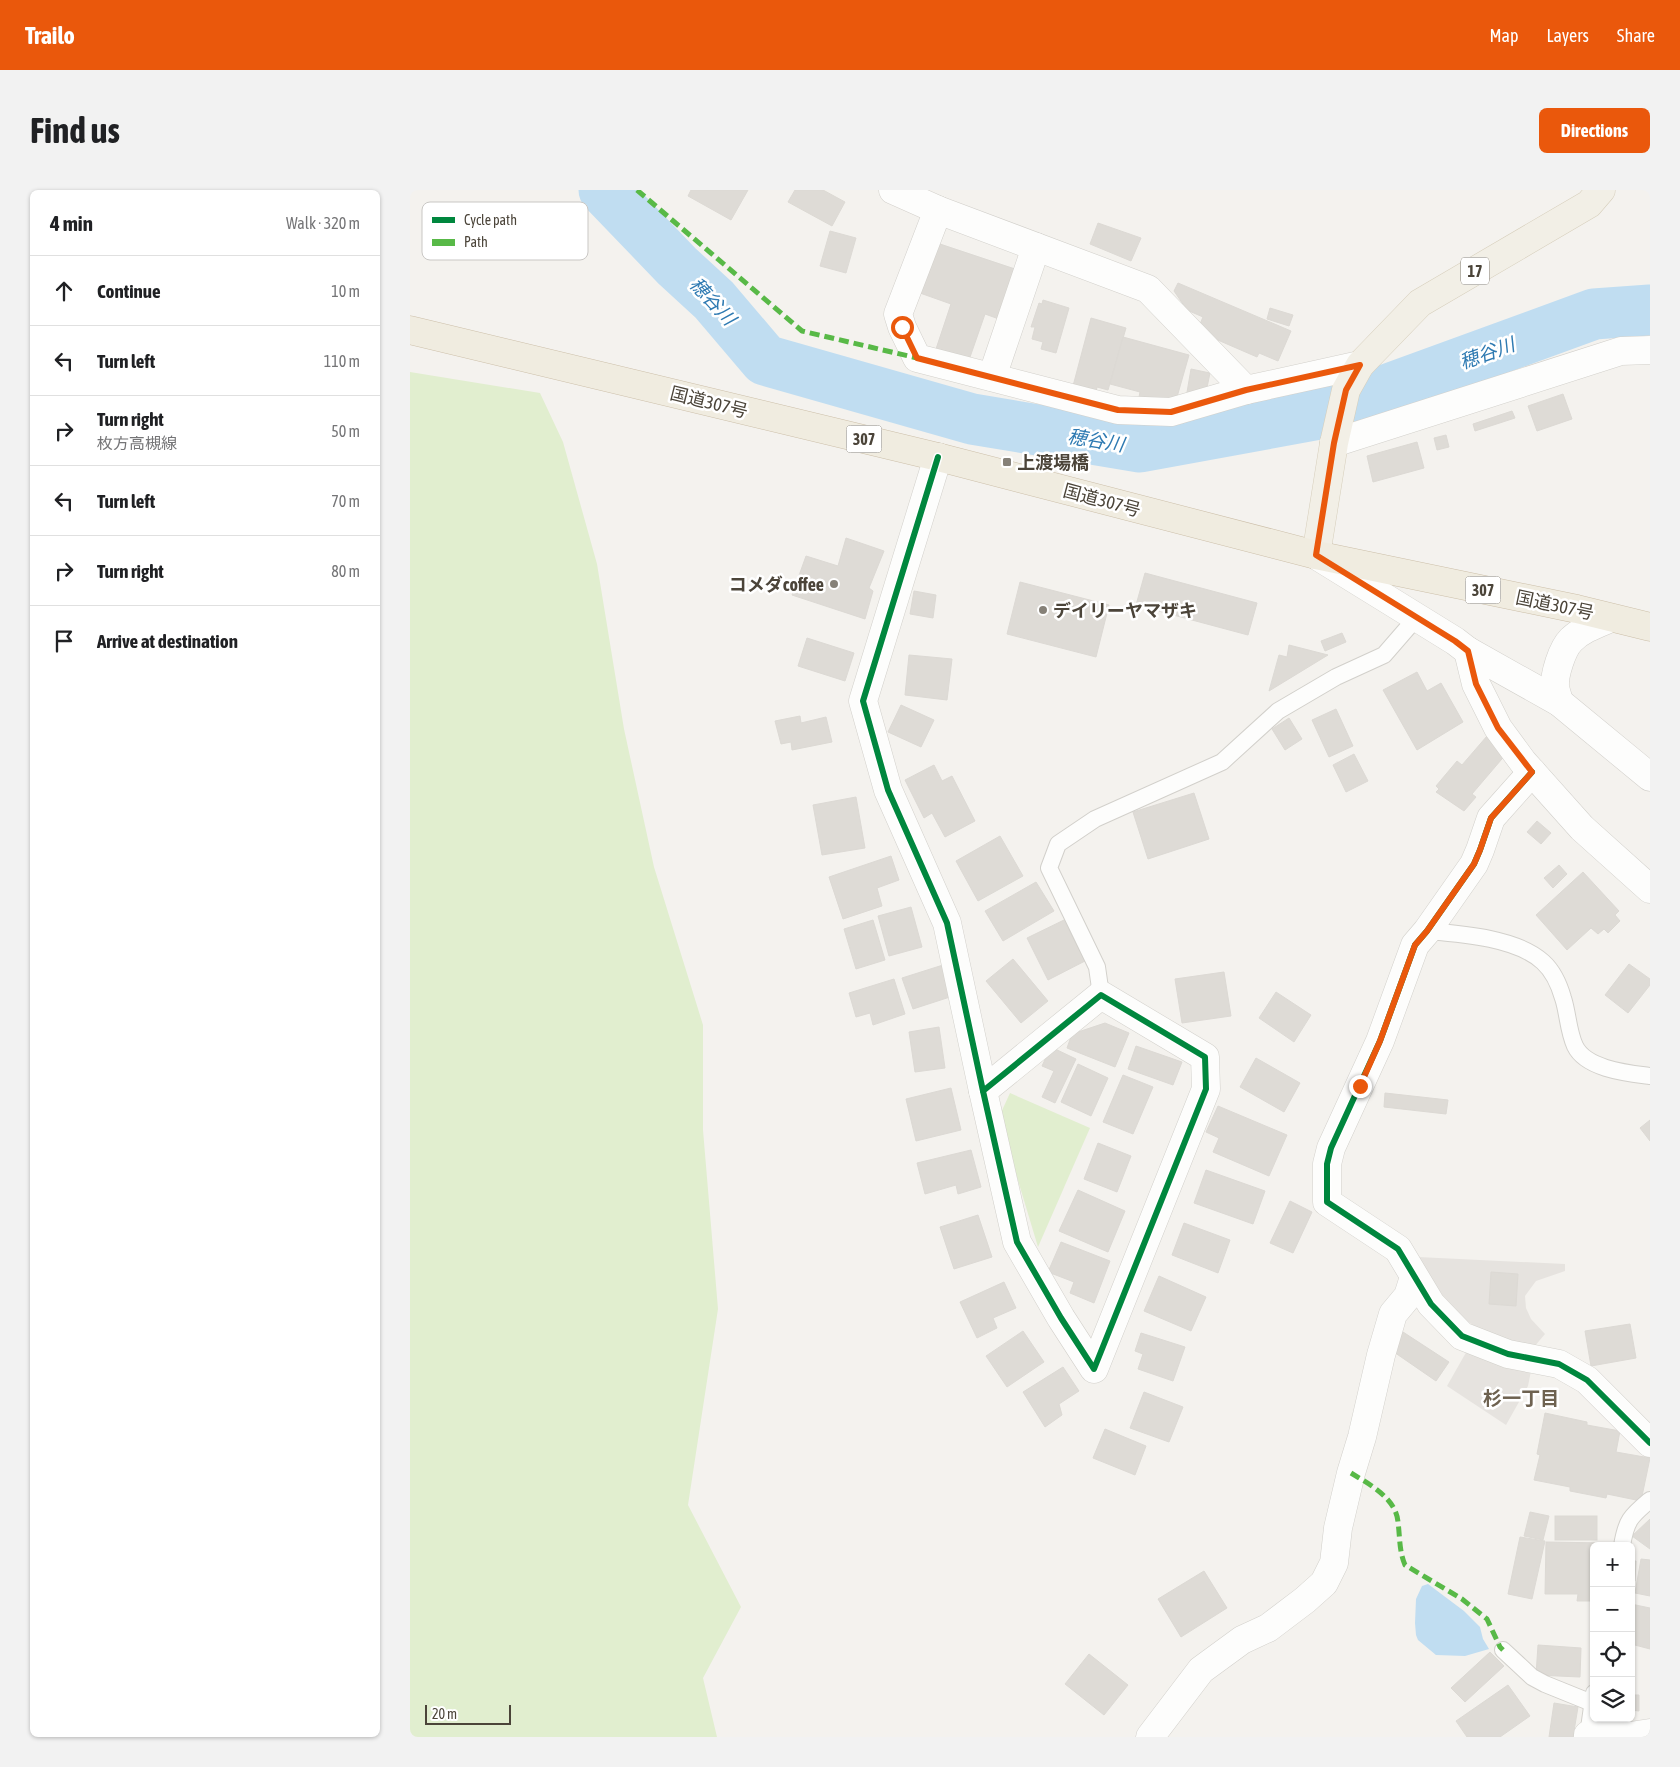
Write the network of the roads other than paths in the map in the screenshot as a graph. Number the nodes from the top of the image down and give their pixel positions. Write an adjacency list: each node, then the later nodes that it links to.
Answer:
1 (893, 190): 3 (street)
2 (1601, 190): 7 (main road, 17)
3 (938, 210): 4 (street); 8 (street)
4 (1036, 246): 8 (street); 9 (street)
5 (410, 330): 11 (highway, 国道307号 / 307)
6 (1650, 350): 10 (street)
7 (1360, 365): 9 (street); 10 (main road, 17)
8 (992, 377): 9 (street)
9 (1246, 390)
10 (1334, 443): 12 (main road, 17)
11 (938, 457): 12 (highway, 国道307号 / 307); 24 (street)
12 (1316, 555): 13 (street); 14 (highway, 国道307号 / 307)
13 (1417, 617): 16 (street); 22 (lane)
14 (1612, 618): 15 (highway, 国道307号 / 307); 17 (street)
15 (1650, 627)
16 (1468, 651): 17 (street); 18 (street)
17 (1559, 702): 19 (street)
18 (1532, 772): 20 (street); 21 (street)
19 (1650, 777)
20 (1650, 889)
21 (1427, 931): 23 (lane); 25 (street)
22 (1101, 995): 24 (street); 24 (street)
23 (1650, 1076)
24 (983, 1091)
25 (1414, 1278): 26 (street); 34 (street)
26 (1650, 1443)
27 (1650, 1500): 28 (lane)
28 (1623, 1542)
29 (1503, 1650): 30 (lane)
30 (1590, 1697)
31 (1590, 1721): 33 (lane)
32 (1650, 1733): 33 (street)
33 (1588, 1736)
34 (1150, 1737)

